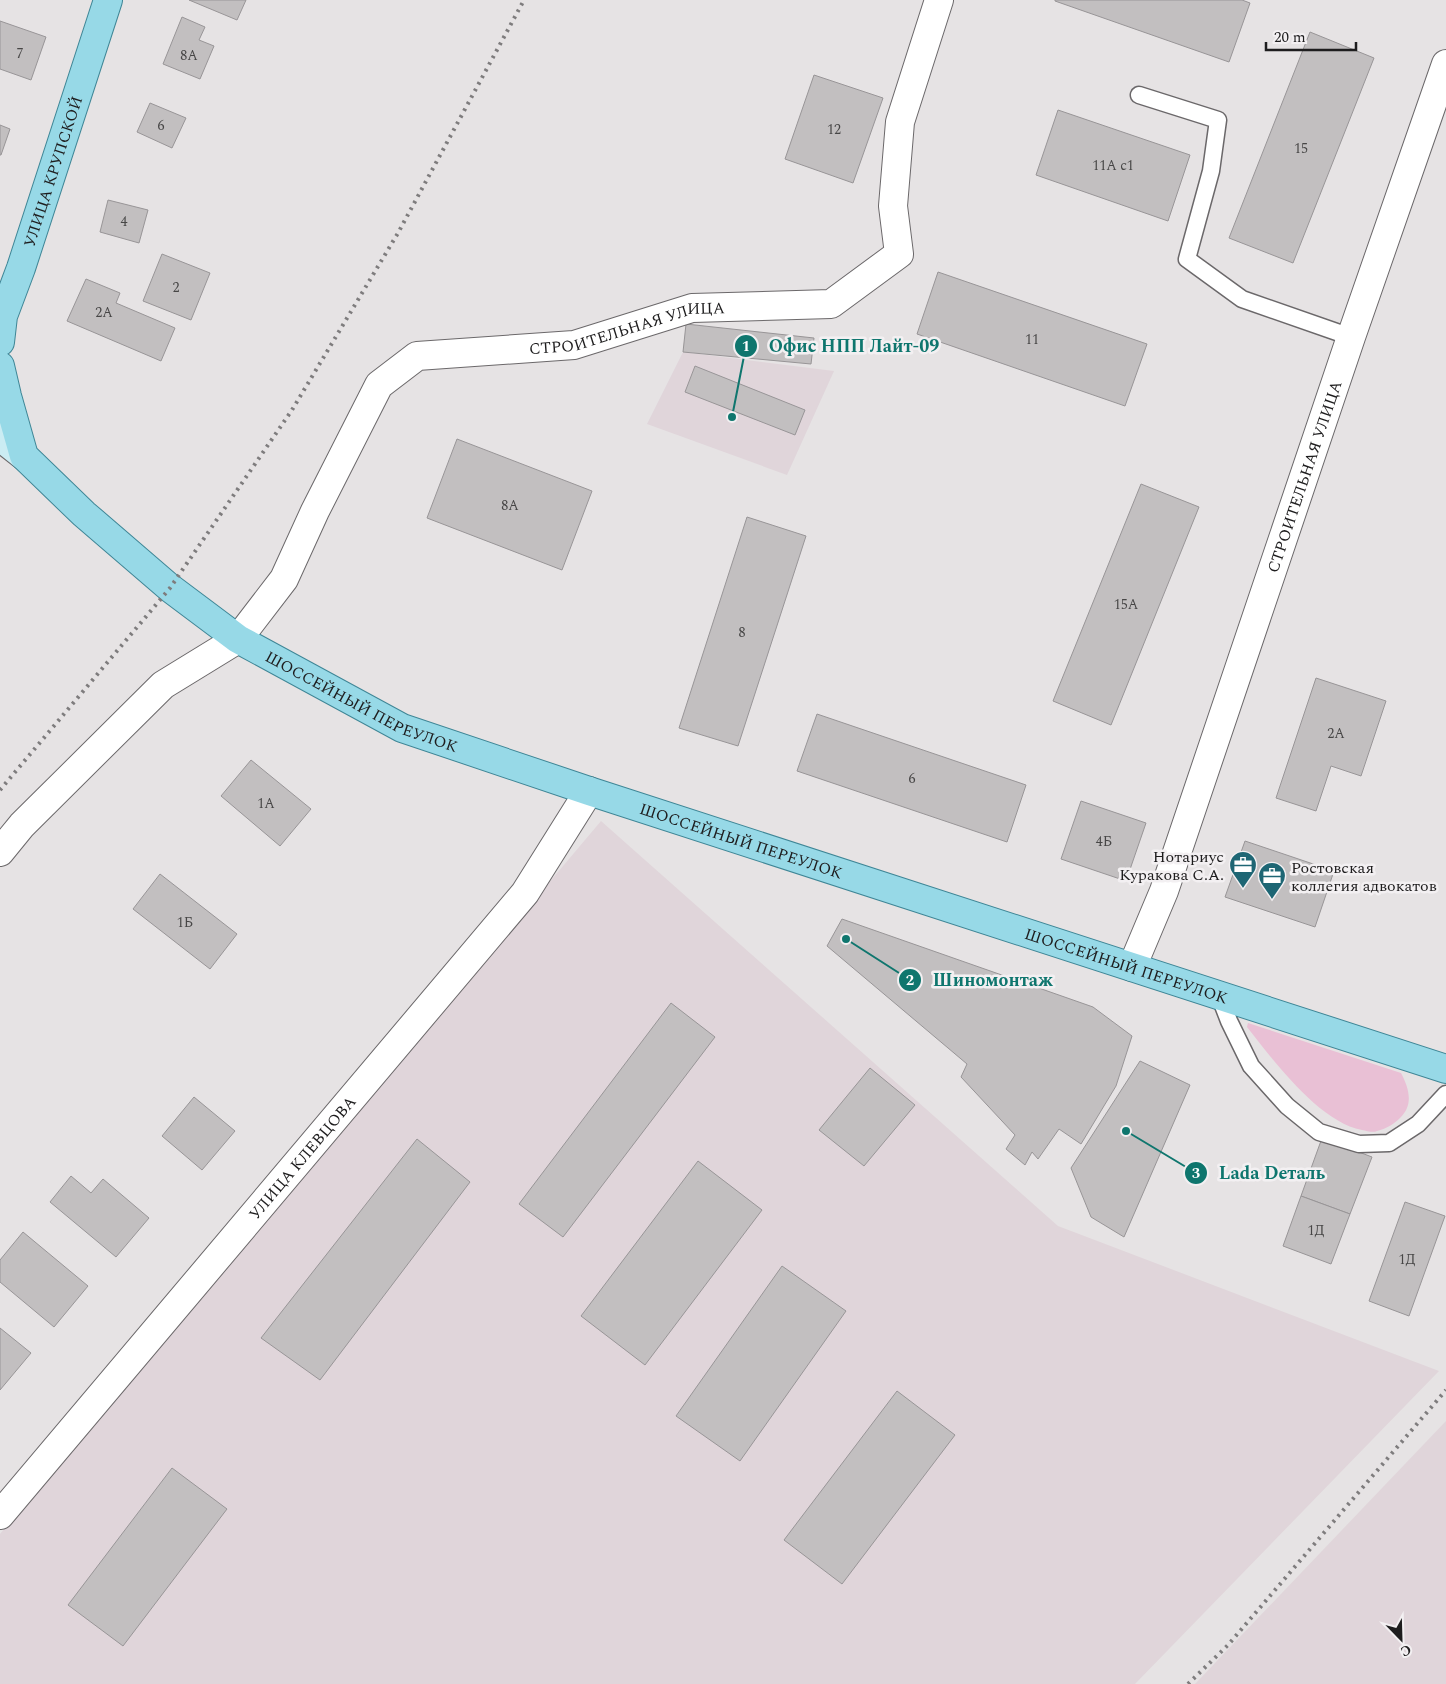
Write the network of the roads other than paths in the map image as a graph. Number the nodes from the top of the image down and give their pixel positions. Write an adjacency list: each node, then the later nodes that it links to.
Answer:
1 (108, 0): 5 (main road, УЛИЦА КРУПСКОЙ)
2 (939, 0): 10 (street, СТРОИТЕЛЬНАЯ УЛИЦА)
3 (1446, 64): 6 (street, СТРОИТЕЛЬНАЯ УЛИЦА)
4 (1139, 95): 6 (lane)
5 (1, 325)
6 (1351, 337): 13 (street, СТРОИТЕЛЬНАЯ УЛИЦА)
7 (0, 366): 9 (main road)
8 (0, 437): 9 (main road)
9 (24, 456): 10 (main road, ШОССЕЙНЫЙ ПЕРЕУЛОК)
10 (238, 638): 11 (main road, ШОССЕЙНЫЙ ПЕРЕУЛОК); 12 (street)
11 (589, 791): 13 (main road, ШОССЕЙНЫЙ ПЕРЕУЛОК); 17 (street, УЛИЦА КЛЕВЦОВА)
12 (0, 852)
13 (1132, 967): 14 (main road, ШОССЕЙНЫЙ ПЕРЕУЛОК)
14 (1219, 995): 15 (main road, ШОССЕЙНЫЙ ПЕРЕУЛОК); 16 (lane)
15 (1446, 1069)
16 (1446, 1094)
17 (0, 1515)

